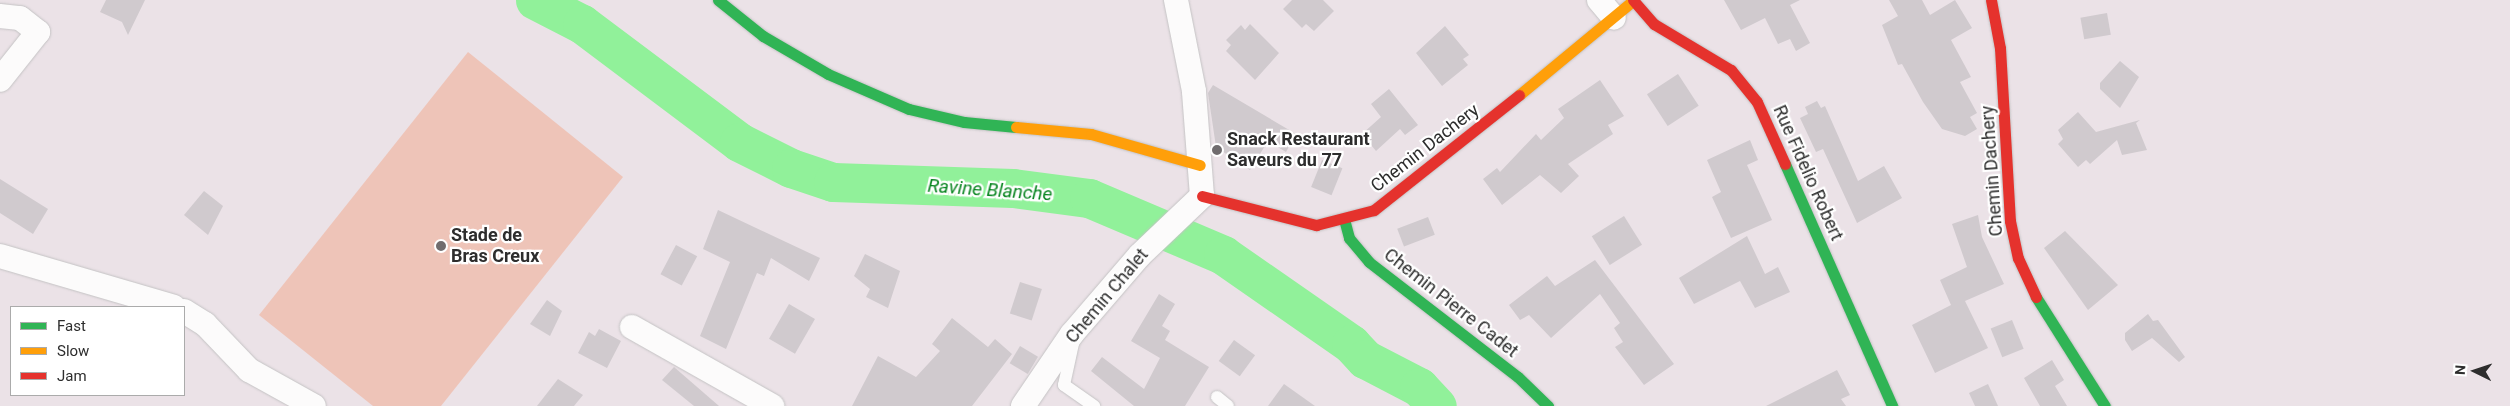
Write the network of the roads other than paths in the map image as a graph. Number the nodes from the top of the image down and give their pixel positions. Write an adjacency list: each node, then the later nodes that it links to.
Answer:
1 (718, 0): 9 (street)
2 (1176, 0): 9 (street)
3 (1599, 0): 7 (street)
4 (1633, 0): 7 (street, Chemin Dachery); 24 (street, Rue Fidelio Robert)
5 (1990, 0): 25 (street, Chemin Dachery)
6 (0, 16): 8 (street)
7 (1614, 18): 11 (street, Chemin Dachery)
8 (0, 80)
9 (1200, 165): 10 (street)
10 (1196, 200): 11 (street, Chemin Dachery); 16 (street, Chemin Chalet)
11 (1344, 219): 23 (street, Chemin Pierre Cadet)
12 (0, 256): 13 (street)
13 (171, 306)
14 (185, 312): 18 (street)
15 (632, 327): 19 (street)
16 (1072, 334): 20 (street, Chemin Chalet); 21 (lane)
17 (1218, 397): 22 (lane)
18 (314, 406)
19 (772, 406)
20 (1023, 406)
21 (1094, 406)
22 (1228, 406)
23 (1548, 406)
24 (1892, 406)
25 (2105, 406)

